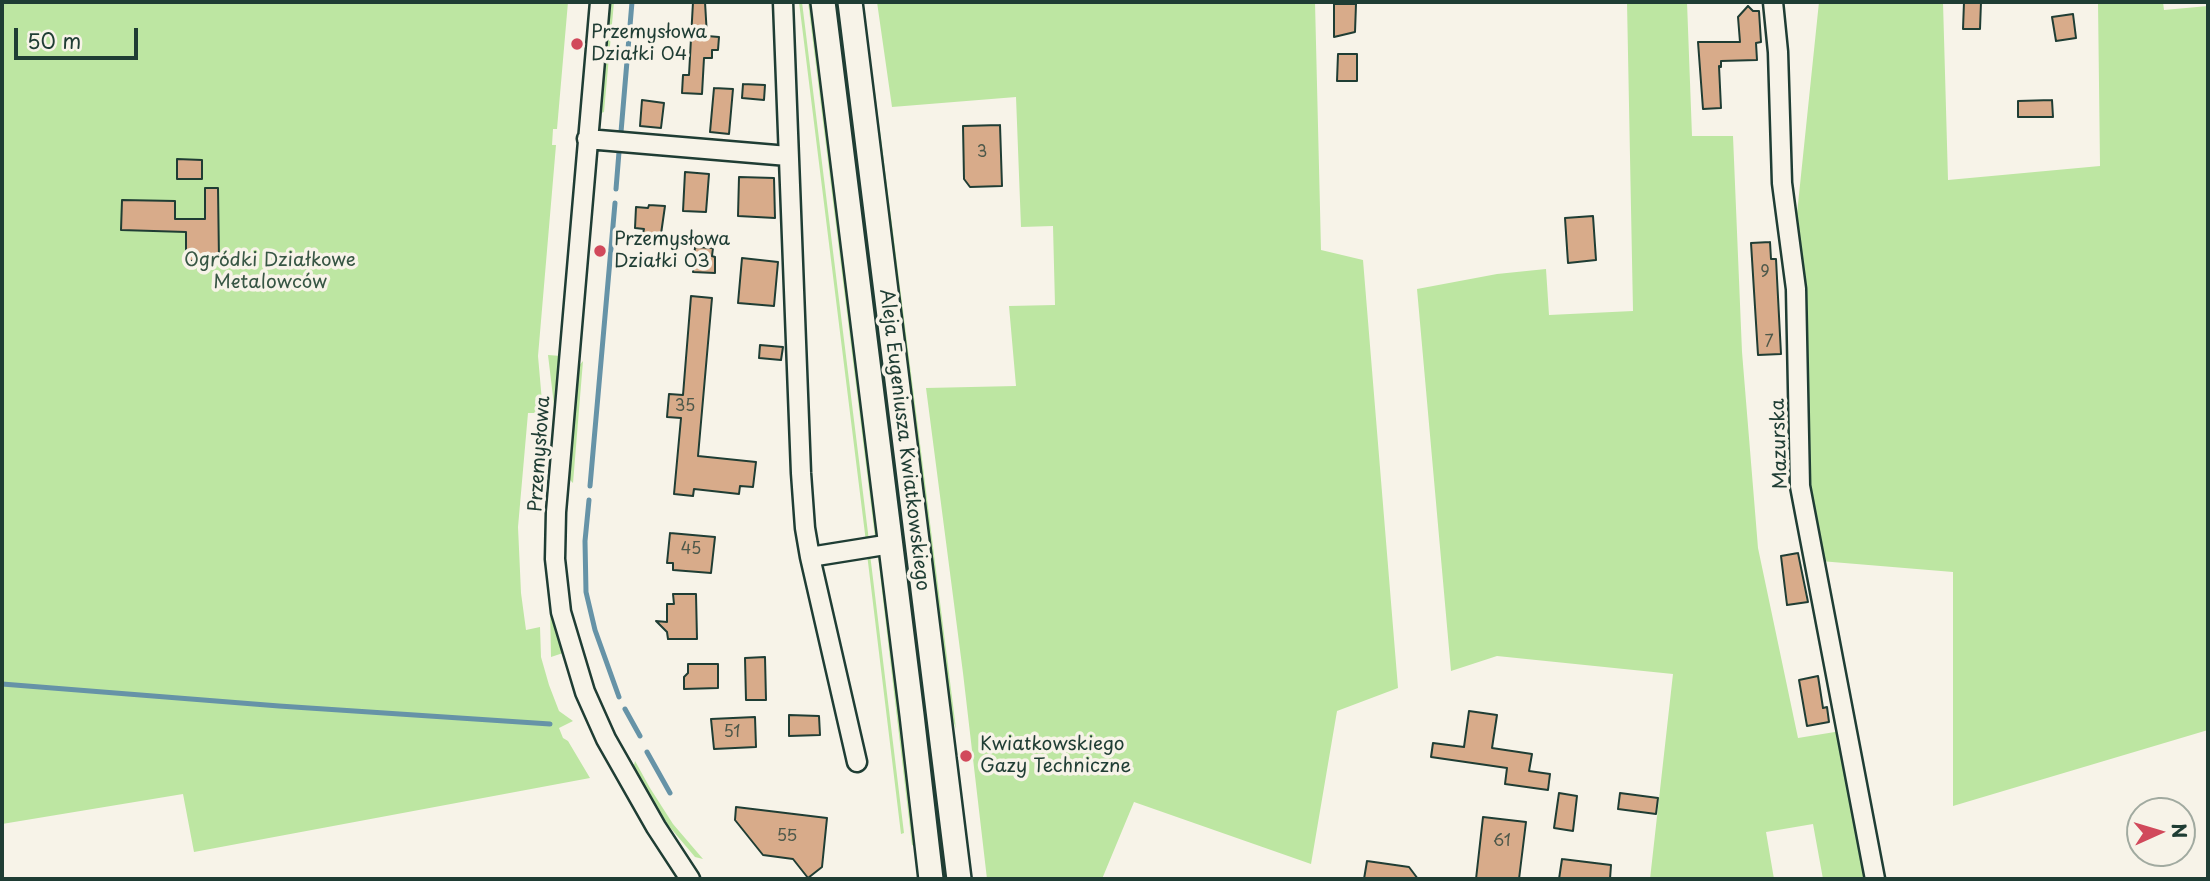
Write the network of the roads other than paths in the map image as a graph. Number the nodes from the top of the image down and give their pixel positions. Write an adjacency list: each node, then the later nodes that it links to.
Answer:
1 (600, 2): 6 (street, Przemysłowa)
2 (783, 2): 7 (street)
3 (823, 2): 8 (street, Aleja Eugeniusza Kwiatkowskiego)
4 (850, 2): 13 (street, Aleja Eugeniusza Kwiatkowskiego)
5 (1773, 2): 14 (street, Mazurska)
6 (587, 139): 7 (street); 11 (street, Przemysłowa)
7 (788, 156): 9 (street)
8 (891, 544): 9 (street); 12 (street, Aleja Eugeniusza Kwiatkowskiego)
9 (810, 557): 10 (street)
10 (857, 762)
11 (690, 879)
12 (931, 879)
13 (959, 879)
14 (1875, 879)

